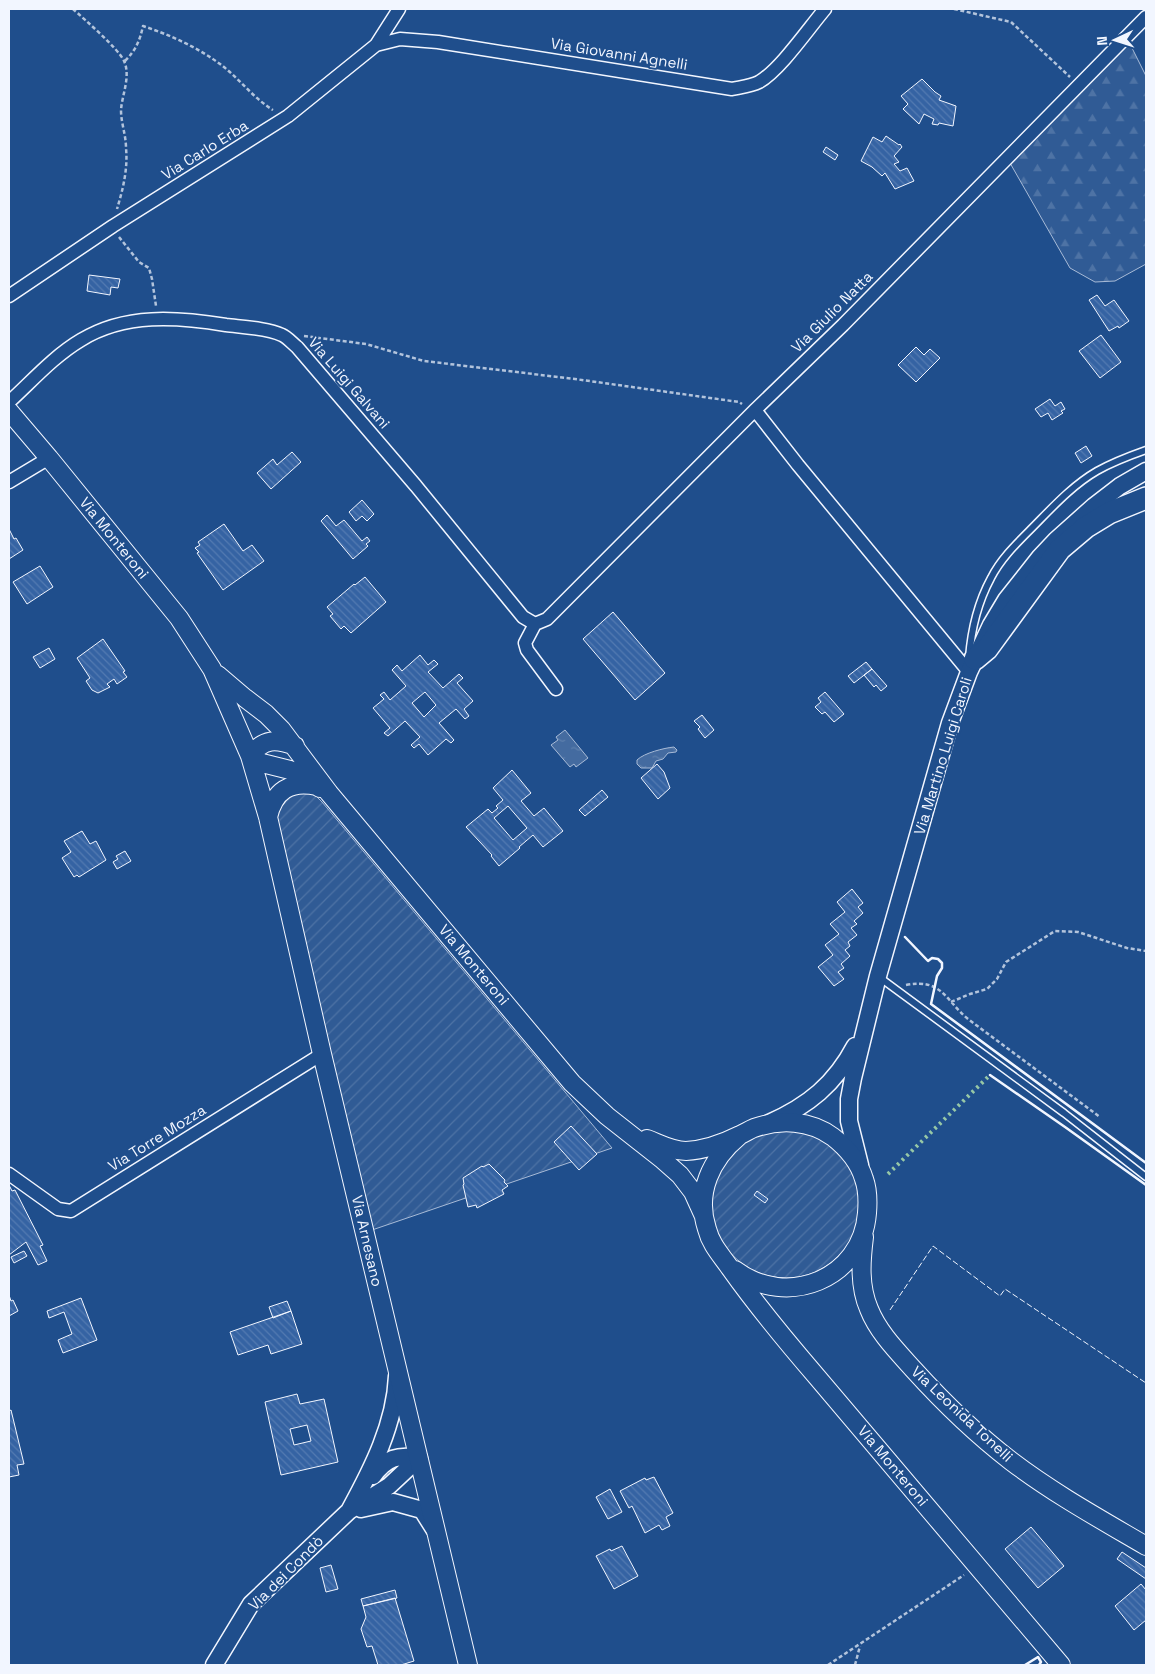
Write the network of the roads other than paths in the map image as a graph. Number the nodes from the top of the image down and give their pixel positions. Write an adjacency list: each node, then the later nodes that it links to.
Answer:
1 (399, 9): 4 (street, Via Carlo Erba)
2 (825, 9): 4 (street, Via Giovanni Agnelli)
3 (1146, 17): 7 (street, Via Giulio Natta)
4 (376, 45): 5 (street, Via Carlo Erba)
5 (9, 296)
6 (9, 402): 14 (street, Via Luigi Galvani)
7 (755, 410): 14 (street, Via Giulio Natta); 15 (street)
8 (9, 411): 10 (main road, Via Monteroni)
9 (1146, 450): 15 (lane)
10 (49, 458): 12 (street); 16 (main road, Via Monteroni)
11 (1146, 471): 15 (street, Via Martino Luigi Caroli)
12 (9, 482)
13 (1146, 498): 15 (highway)
14 (535, 624): 17 (street)
15 (972, 665): 22 (street, Via Martino Luigi Caroli)
16 (212, 669): 18 (main road, Via Monteroni); 19 (main road, Via Monteroni)
17 (556, 688)
18 (295, 746): 19 (main road); 20 (main road, Via Monteroni)
19 (250, 756): 20 (main road, Via Monteroni); 21 (main road, Via Monteroni)
20 (324, 790): 21 (main road); 26 (main road, Via Monteroni)
21 (268, 817): 24 (main road, Via Arnesano)
22 (878, 976): 23 (street, Via Martino Luigi Caroli); 29 (lane)
23 (868, 1016): 25 (street, Via Martino Luigi Caroli); 30 (street, Via Martino Luigi Caroli)
24 (322, 1054): 28 (street, Via Torre Mozza); 34 (main road, Via Arnesano)
25 (768, 1124): 27 (main road, Via Monteroni); 30 (main road, Via Monteroni)
26 (625, 1131): 27 (main road, Via Monteroni); 31 (main road, Via Monteroni)
27 (739, 1136): 31 (main road, Via Monteroni)
28 (9, 1174)
29 (1146, 1177)
30 (865, 1179): 32 (main road, Via Monteroni)
31 (703, 1214): 33 (main road, Via Monteroni)
32 (866, 1224): 33 (main road, Via Monteroni); 38 (main road, Via Leonida Tonelli)
33 (728, 1265): 41 (main road, Via Monteroni)
34 (397, 1366): 35 (main road, Via Arnesano); 36 (street, Via dei Condò)
35 (419, 1458): 36 (street, Via dei Condò); 37 (main road, Via Arnesano)
36 (349, 1511): 37 (street); 39 (street, Via dei Condò)
37 (437, 1532): 40 (main road, Via Arnesano)
38 (1146, 1546)
39 (214, 1665)
40 (468, 1665)
41 (1061, 1665)

